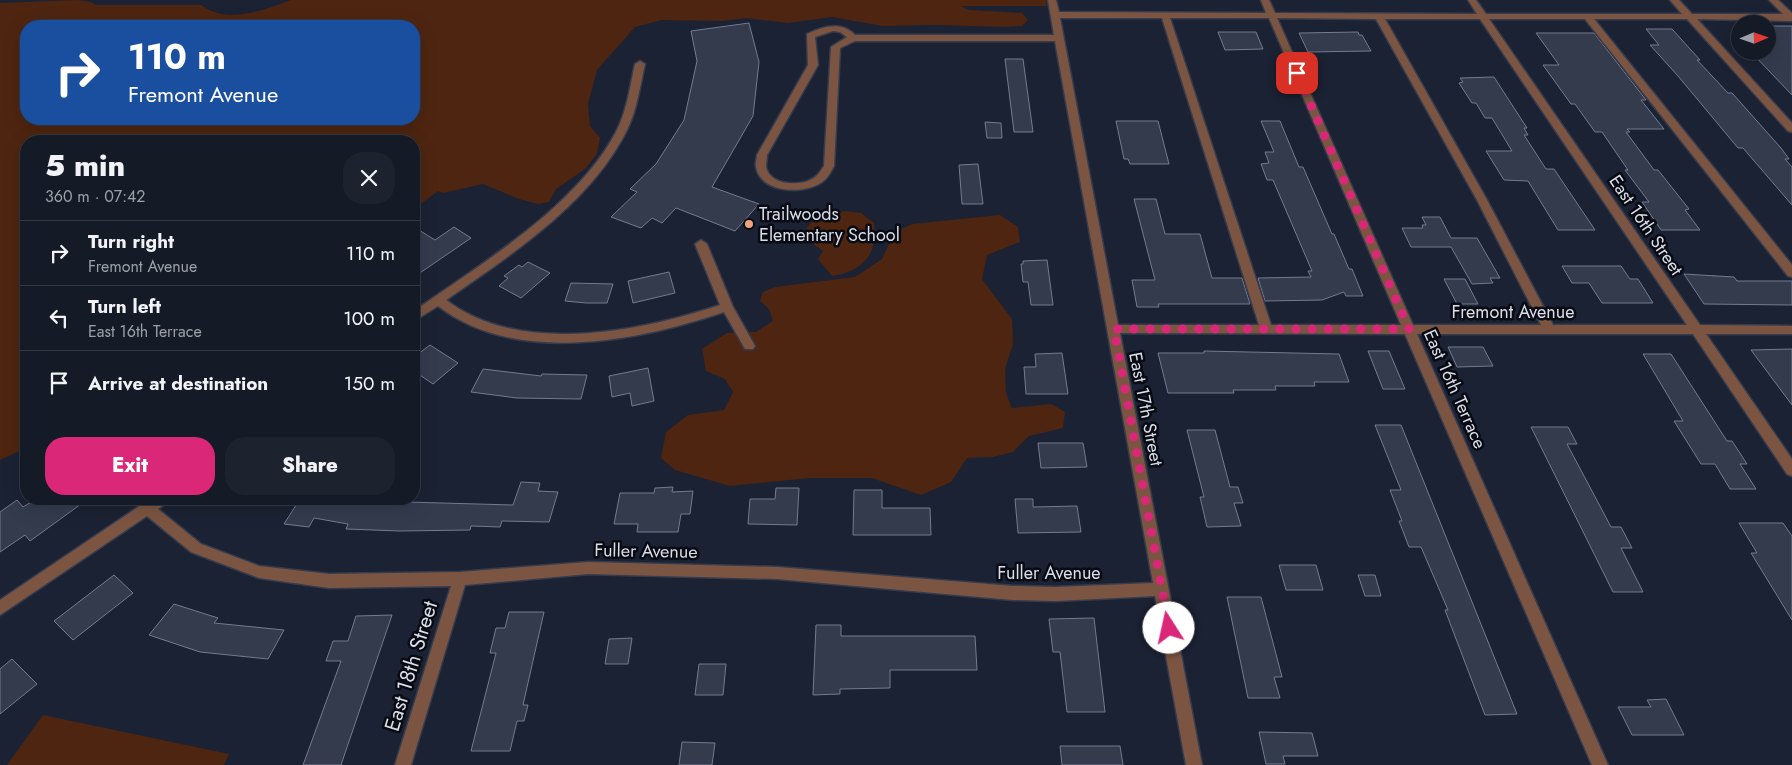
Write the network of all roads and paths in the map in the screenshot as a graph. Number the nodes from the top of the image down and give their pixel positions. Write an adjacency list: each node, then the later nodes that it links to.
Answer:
1 (1052, 0): 6 (street, East 17th Street)
2 (1265, 0): 8 (street, East 16th Terrace)
3 (1472, 0): 10 (street, East 16th Street)
4 (1674, 0): 12 (street)
5 (1774, 0): 13 (street)
6 (1054, 15): 7 (street); 15 (street, East 17th Street)
7 (1165, 15): 8 (street); 25 (street)
8 (1272, 16): 9 (street); 26 (street, East 16th Terrace)
9 (1378, 16): 10 (street); 27 (street)
10 (1483, 16): 11 (street); 28 (street, East 16th Street)
11 (1587, 16): 12 (street); 20 (street)
12 (1690, 16): 13 (street); 18 (street)
13 (1792, 17)
14 (853, 38): 15 (street); 16 (street); 16 (street)
15 (1059, 38): 24 (street, East 17th Street)
16 (824, 57): 16 (street)
17 (640, 64): 21 (street)
18 (1792, 129)
19 (701, 244): 22 (street)
20 (1792, 273)
21 (438, 300): 22 (street); 23 (street)
22 (727, 307): 30 (street)
23 (420, 313)
24 (1114, 329): 25 (street, Fremont Avenue); 35 (street, East 17th Street)
25 (1266, 329): 26 (street, Fremont Avenue)
26 (1409, 329): 27 (street, Fremont Avenue); 39 (street, East 16th Terrace)
27 (1550, 330): 28 (street, Fremont Avenue)
28 (1696, 330): 29 (street, Fremont Avenue); 31 (street, East 16th Street)
29 (1792, 330)
30 (749, 346)
31 (1792, 470)
32 (151, 505): 33 (street)
33 (147, 508): 34 (street, Fuller Avenue); 36 (street)
34 (460, 579): 35 (street, Fuller Avenue); 37 (street, East 18th Street)
35 (1162, 589): 38 (street, East 17th Street)
36 (0, 608)
37 (403, 765)
38 (1194, 765)
39 (1600, 765)

